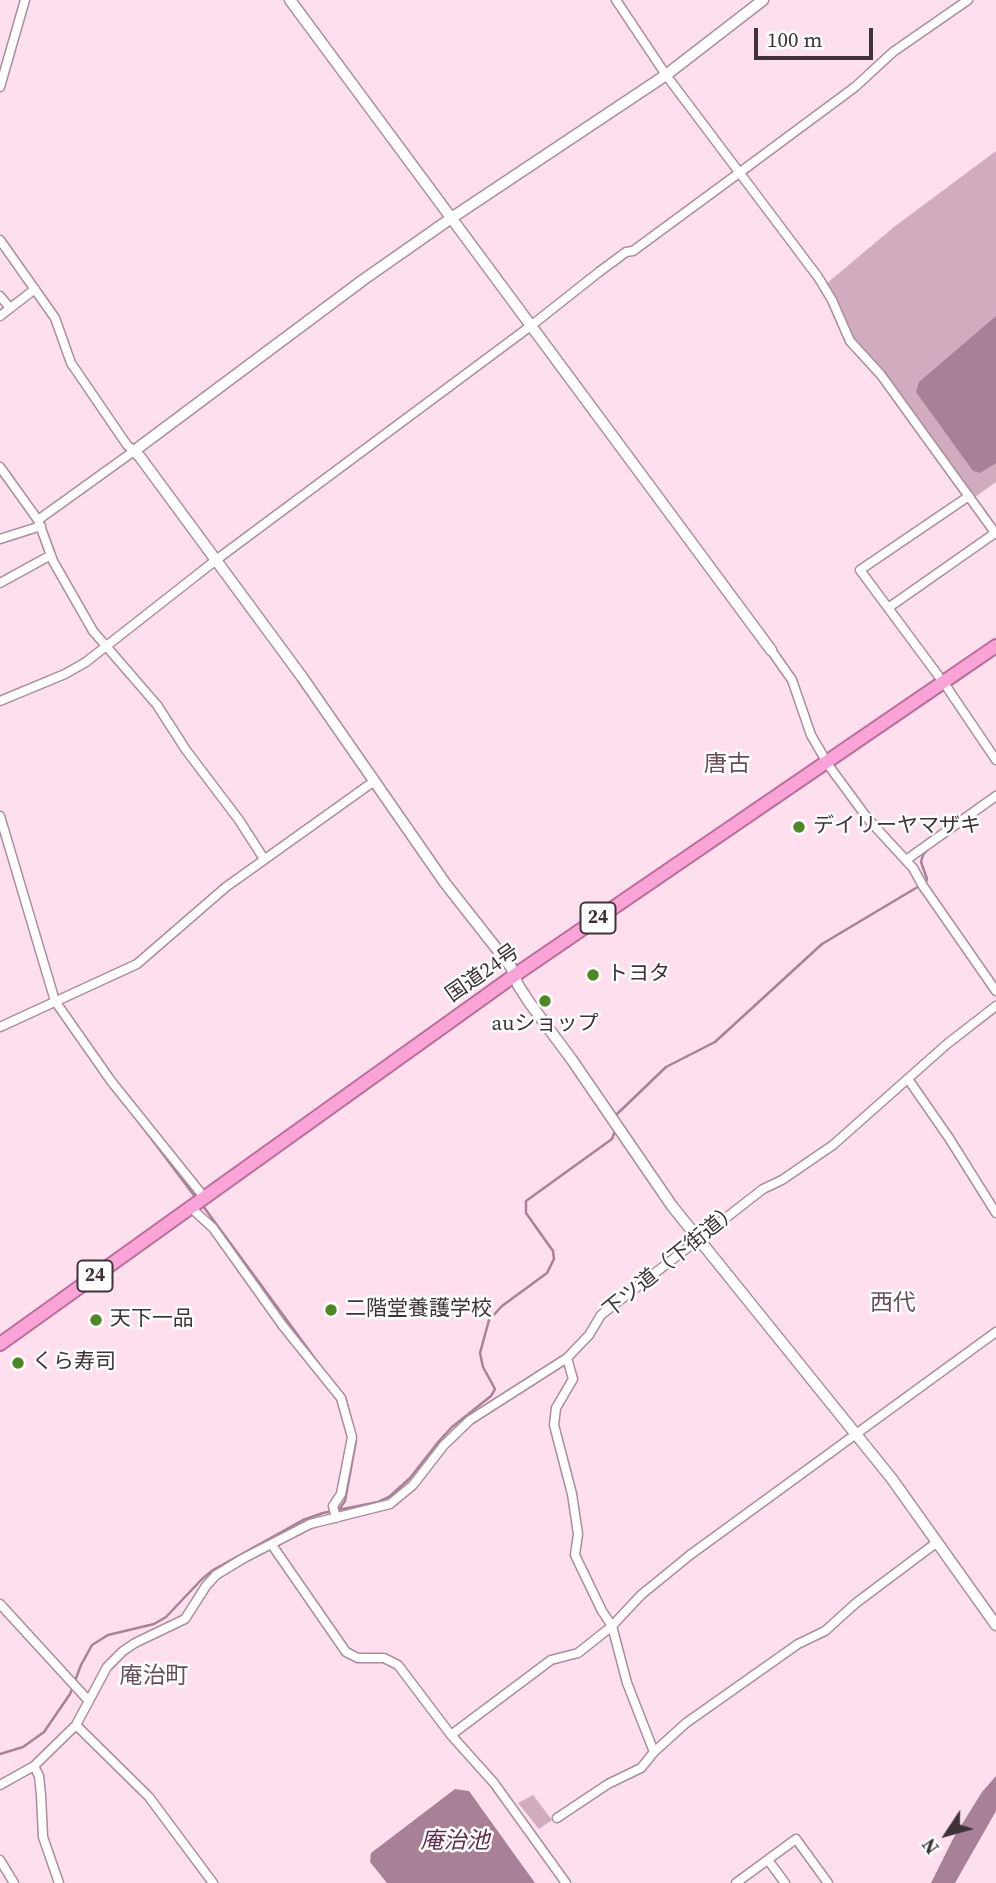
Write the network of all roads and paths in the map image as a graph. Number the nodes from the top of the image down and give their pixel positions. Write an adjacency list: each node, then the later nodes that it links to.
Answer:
1 (25, 0): 7 (street)
2 (616, 0): 6 (street)
3 (763, 0): 6 (street)
4 (968, 0): 8 (street)
5 (293, 1): 9 (street)
6 (666, 75): 8 (street); 9 (street)
7 (0, 87)
8 (739, 173): 15 (street); 18 (street)
9 (450, 219): 15 (street); 16 (street)
10 (0, 240): 11 (street)
11 (35, 289): 13 (street); 16 (street)
12 (0, 296): 13 (street)
13 (10, 308): 14 (street)
14 (0, 316)
15 (532, 325): 23 (street); 28 (street)
16 (134, 451): 19 (street); 23 (street)
17 (0, 467): 19 (street)
18 (969, 496): 20 (street); 25 (street)
19 (39, 523): 21 (street); 22 (street)
20 (996, 534): 25 (street)
21 (0, 539)
22 (51, 555): 24 (street); 27 (street)
23 (216, 560): 27 (street); 33 (street)
24 (0, 583)
25 (888, 608): 29 (street)
26 (996, 646): 29 (highway, 国道24号 / 24)
27 (105, 647): 30 (street); 36 (street)
28 (771, 650): 32 (street)
29 (942, 682): 31 (street); 32 (highway, 国道24号 / 24)
30 (0, 701)
31 (996, 760)
32 (827, 762): 37 (street); 38 (highway, 国道24号 / 24)
33 (373, 782): 36 (street); 38 (street)
34 (996, 796): 37 (street)
35 (0, 816): 40 (street)
36 (264, 859): 40 (street)
37 (906, 860): 39 (street)
38 (515, 975): 44 (highway, 国道24号 / 24); 47 (street)
39 (996, 991)
40 (55, 1001): 42 (street); 44 (street)
41 (996, 1006): 43 (street, 下ツ道（下街道）)
42 (0, 1027)
43 (908, 1079): 46 (street); 47 (street, 下ツ道（下街道）)
44 (204, 1197): 45 (highway, 国道24号 / 24)
45 (190, 1208): 49 (highway, 国道24号 / 24); 52 (street)
46 (996, 1213)
47 (698, 1240): 50 (street, 下ツ道（下街道）); 51 (street)
48 (996, 1332): 51 (street)
49 (0, 1344)
50 (567, 1357): 52 (street, 下ツ道（下街道）); 57 (street)
51 (855, 1433): 53 (street); 57 (street)
52 (337, 1518): 54 (street, 下ツ道（下街道）)
53 (936, 1543): 56 (street); 61 (street)
54 (272, 1545): 58 (street, 下ツ道（下街道）); 60 (street)
55 (0, 1604): 58 (street)
56 (996, 1625)
57 (612, 1626): 60 (street); 61 (street)
58 (88, 1700): 59 (street, 下ツ道（下街道）)
59 (76, 1725): 62 (street, 下ツ道（下街道）); 69 (street)
60 (451, 1735): 70 (street)
61 (654, 1752): 64 (street)
62 (34, 1766): 63 (street, 下ツ道（下街道）); 68 (street)
63 (0, 1785)
64 (557, 1818)
65 (0, 1860): 67 (street)
66 (768, 1860): 71 (street); 72 (street); 73 (street)
67 (14, 1883)
68 (60, 1883)
69 (213, 1883)
70 (566, 1883)
71 (737, 1883)
72 (785, 1883)
73 (828, 1883)

